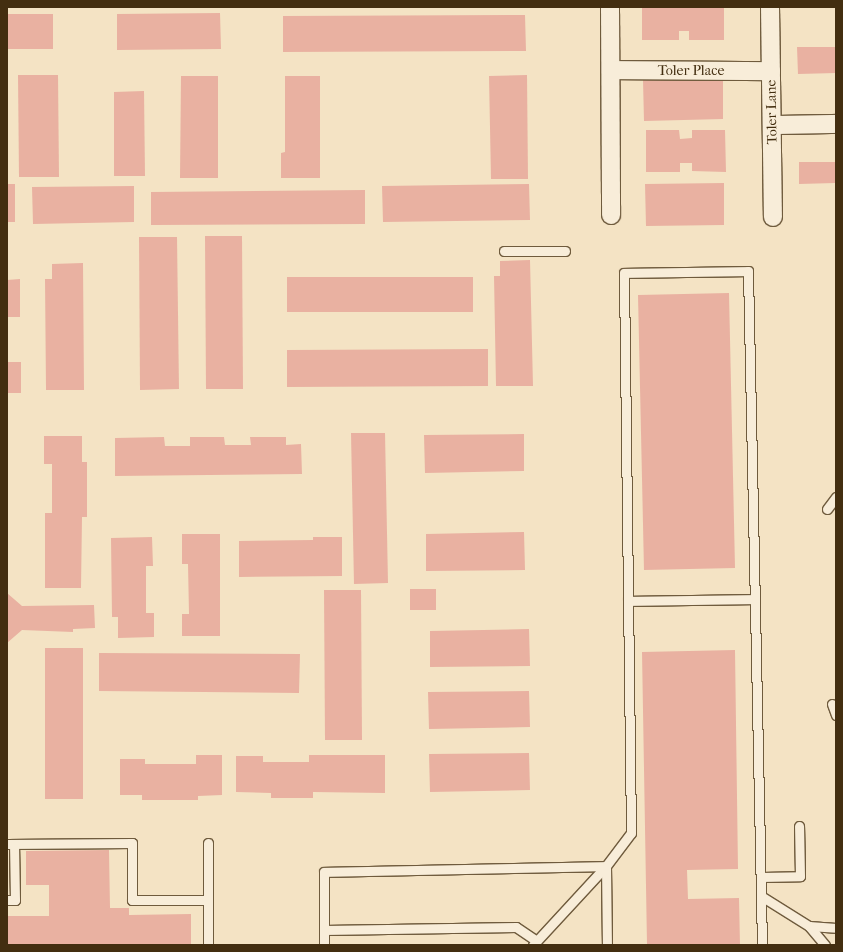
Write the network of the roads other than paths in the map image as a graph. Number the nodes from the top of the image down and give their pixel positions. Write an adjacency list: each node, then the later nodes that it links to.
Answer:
1 (610, 7): 3 (street)
2 (770, 7): 4 (street, Toler Lane)
3 (611, 70): 4 (street, Toler Place); 7 (street)
4 (771, 71): 6 (street, Toler Lane)
5 (836, 124): 6 (street)
6 (772, 125): 8 (street, Toler Lane)
7 (611, 215)
8 (773, 217)
9 (504, 251): 10 (lane)
10 (565, 251)
11 (836, 497): 12 (lane)
12 (827, 509)
13 (755, 599): 14 (lane); 14 (lane); 21 (lane)
14 (628, 601): 20 (lane)
15 (832, 704): 16 (lane)
16 (836, 715)
17 (799, 826): 21 (lane)
18 (208, 843): 24 (lane)
19 (11, 844): 23 (lane); 24 (lane)
20 (606, 866): 27 (lane); 28 (lane); 31 (lane)
21 (761, 877): 22 (lane)
22 (761, 896): 25 (lane); 32 (lane)
23 (7, 900)
24 (208, 900): 29 (lane)
25 (809, 926): 26 (lane); 33 (lane)
26 (836, 928)
27 (324, 930): 28 (lane); 30 (lane)
28 (535, 943)
29 (208, 945)
30 (324, 945)
31 (607, 945)
32 (762, 945)
33 (825, 945)

